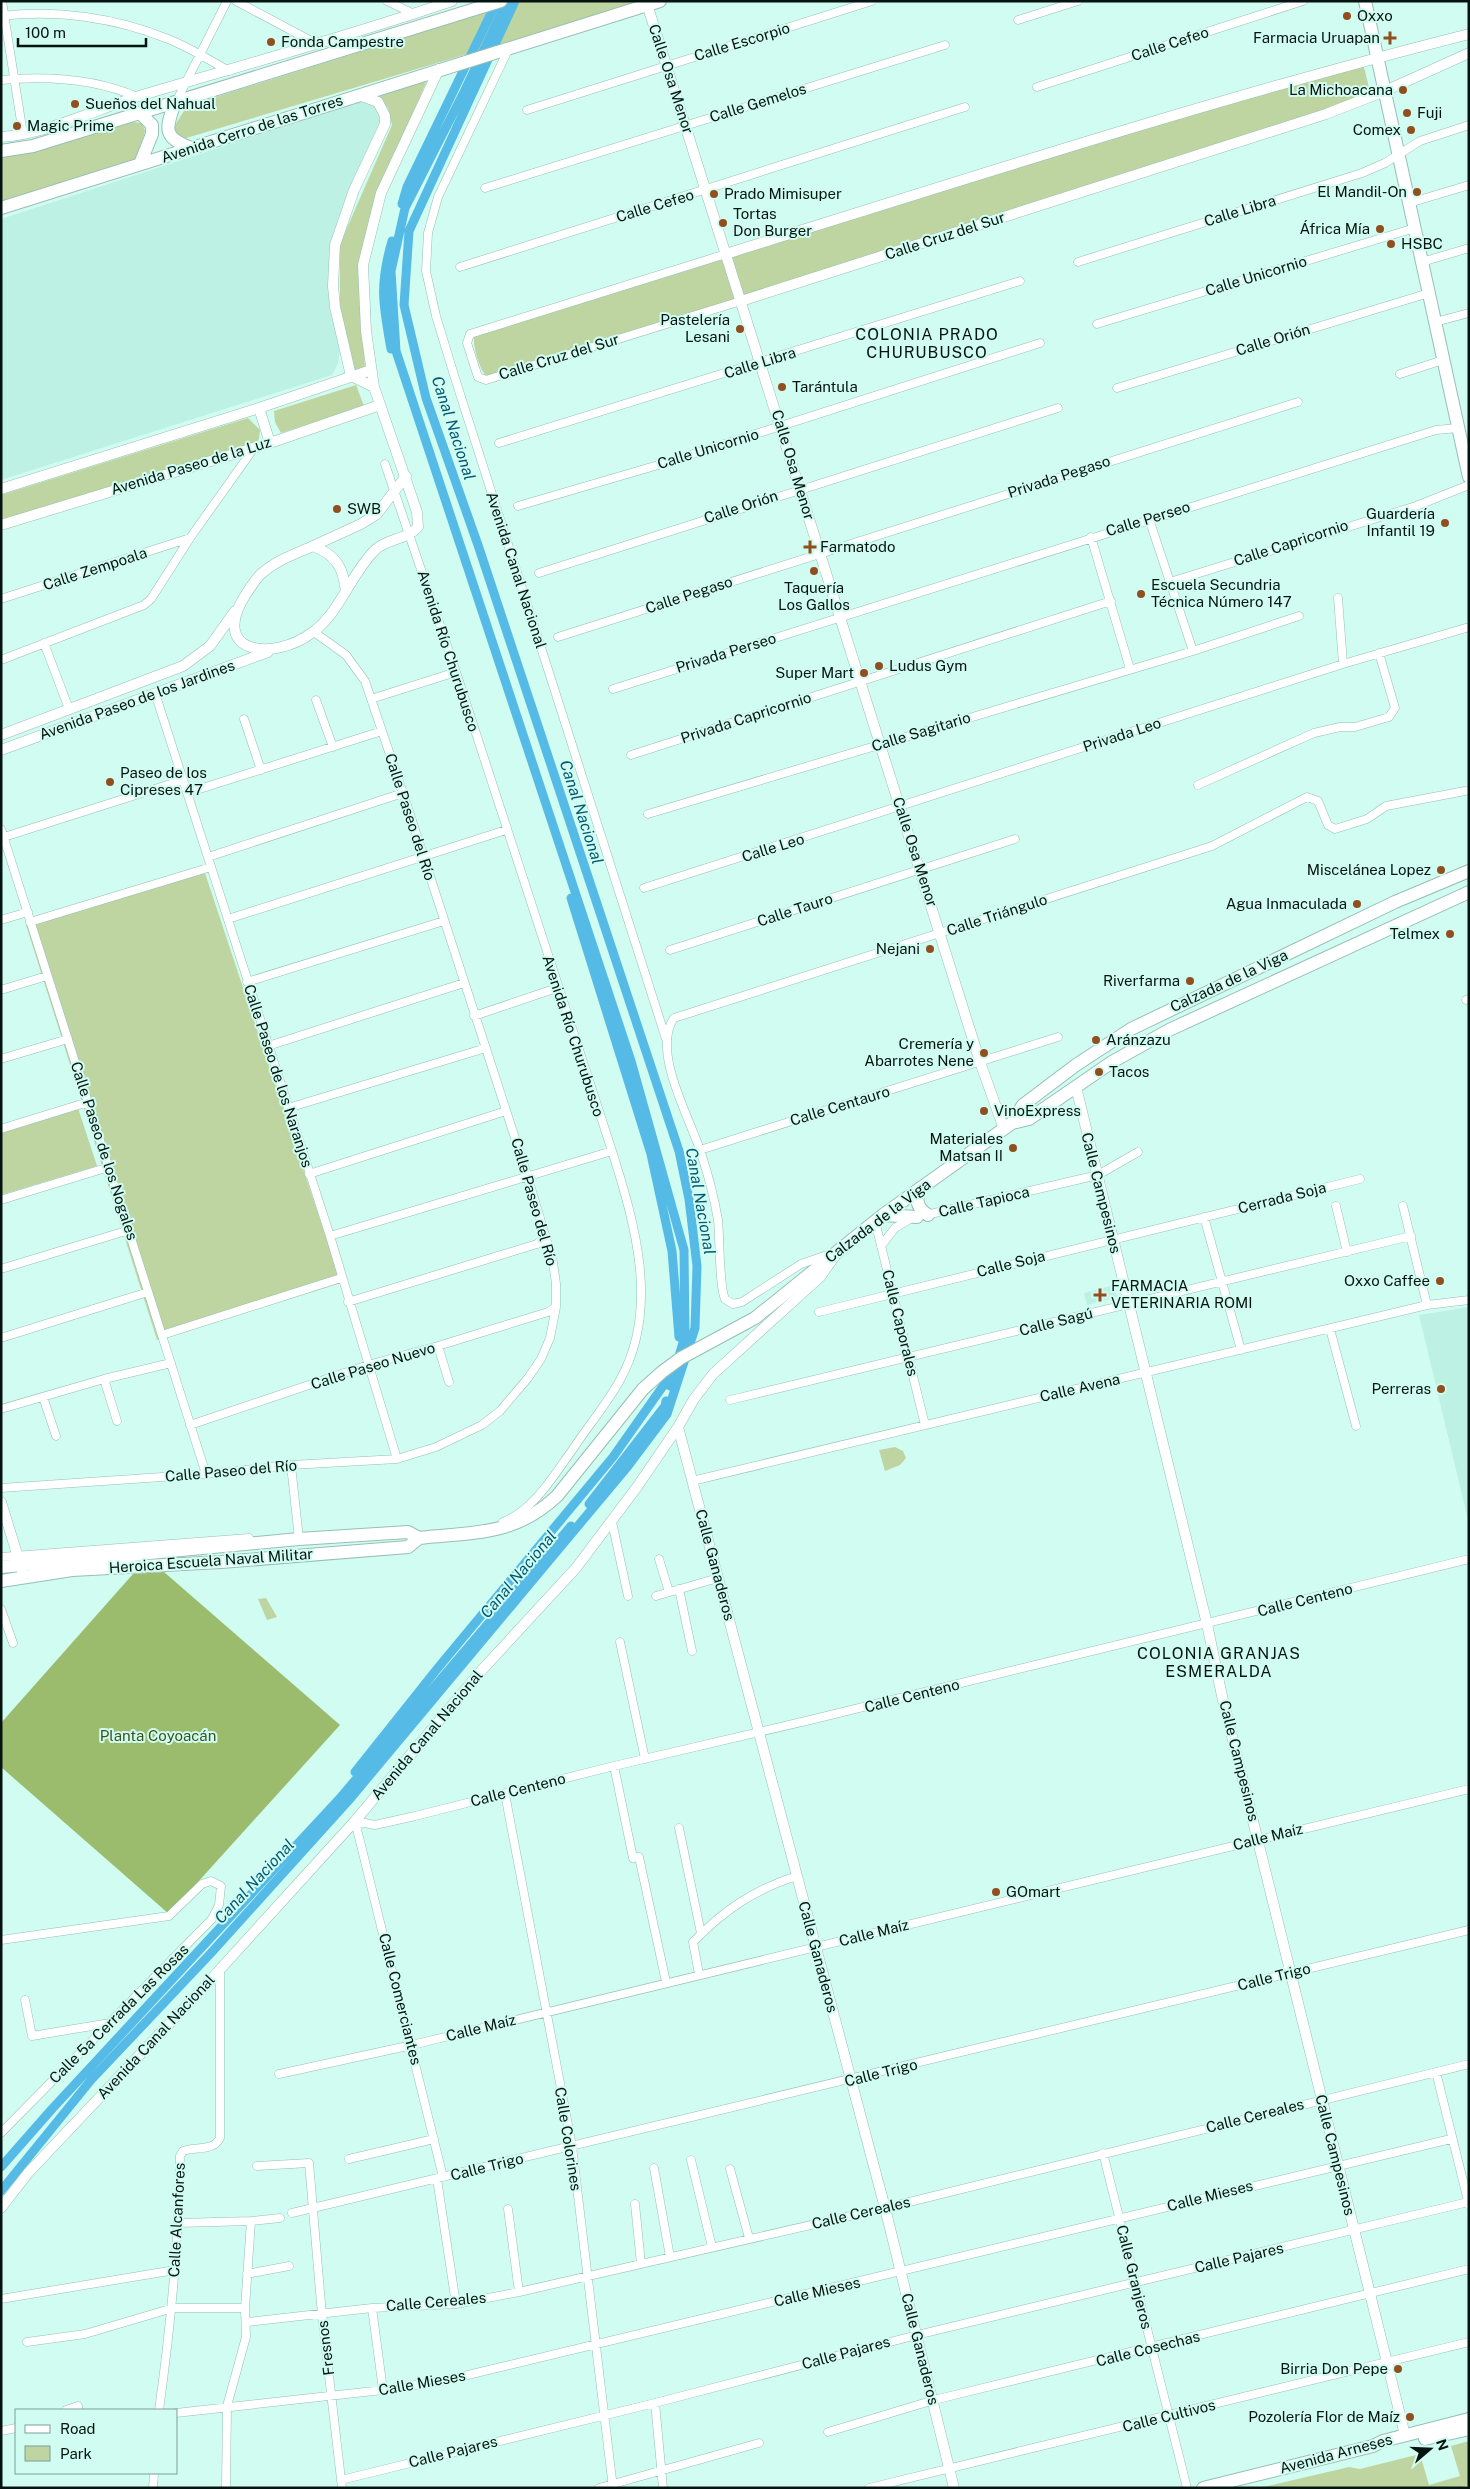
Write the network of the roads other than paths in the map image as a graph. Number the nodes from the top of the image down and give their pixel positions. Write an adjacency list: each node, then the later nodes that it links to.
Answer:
1 (2, 1): 13 (street)
2 (227, 1): 20 (street)
3 (236, 1): 16 (street)
4 (387, 1): 12 (street)
5 (452, 1): 12 (street)
6 (872, 1): 22 (street, Calle Escorpio)
7 (1078, 1): 14 (street)
8 (1303, 1): 28 (street, Calle Cefeo)
9 (1365, 1): 21 (main road)
10 (498, 2): 32 (main road)
11 (651, 3): 18 (main road, Avenida Cerro de las Torres); 22 (street, Calle Osa Menor)
12 (414, 14): 16 (street)
13 (3, 15): 20 (street); 25 (street)
14 (1018, 20)
15 (1469, 34): 21 (street, Calle Cruz del Sur)
16 (316, 43): 24 (street)
17 (945, 45): 37 (street, Calle Gemelos)
18 (506, 48): 23 (main road, Avenida Cerro de las Torres); 162 (street, Avenida Canal Nacional)
19 (1469, 53): 29 (street, Calle Cruz del Sur)
20 (200, 55): 24 (street); 27 (street)
21 (1377, 57): 29 (main road); 51 (street, Calle Cruz del Sur)
22 (666, 66): 34 (street, Calle Escorpio); 37 (street, Calle Osa Menor)
23 (439, 69): 30 (main road, Avenida Cerro de las Torres); 64 (street)
24 (229, 71): 27 (street)
25 (14, 78): 26 (street); 31 (street); 38 (street)
26 (1, 80)
27 (186, 83): 31 (street); 32 (street)
28 (1037, 87)
29 (1385, 91): 42 (main road); 57 (street, Calle Cruz del Sur)
30 (358, 95): 40 (main road, Avenida Cerro de las Torres); 66 (street)
31 (138, 97): 38 (street)
32 (175, 103): 35 (main road); 40 (main road)
33 (965, 107): 46 (street, Calle Cefeo)
34 (527, 110)
35 (141, 114): 41 (main road); 43 (main road)
36 (1469, 125): 42 (street, Calle Libra)
37 (686, 126): 45 (street, Calle Gemelos); 46 (street, Calle Osa Menor)
38 (23, 134): 39 (street)
39 (1, 137)
40 (192, 148): 43 (main road, Avenida Cerro de las Torres)
41 (1, 151)
42 (1399, 154): 47 (main road); 52 (street, Calle Libra)
43 (140, 164): 48 (main road, Avenida Cerro de las Torres)
44 (1469, 185): 47 (street)
45 (485, 188)
46 (706, 190): 51 (street, Calle Osa Menor); 54 (street, Calle Cefeo)
47 (1409, 204): 49 (main road)
48 (1, 208)
49 (1415, 228): 53 (main road); 60 (street, Calle Unicornio)
50 (1469, 248): 53 (street)
51 (726, 254): 57 (street, Calle Osa Menor); 57 (street, Calle Cruz del Sur)
52 (1078, 262)
53 (1422, 262): 56 (main road)
54 (460, 267)
55 (1020, 281): 63 (street, Calle Libra)
56 (1429, 293): 59 (main road); 68 (street, Calle Orión)
57 (741, 301): 63 (street, Calle Osa Menor)
58 (1469, 313): 59 (street)
59 (1435, 322): 62 (main road)
60 (1097, 324)
61 (1040, 343): 73 (street, Calle Unicornio)
62 (1443, 360): 65 (street); 74 (main road)
63 (761, 363): 73 (street, Calle Osa Menor); 76 (street, Calle Libra)
64 (371, 370): 66 (street); 67 (street)
65 (1400, 374)
66 (351, 376): 67 (street); 71 (street)
67 (374, 387): 70 (street)
68 (1117, 388)
69 (1298, 402): 92 (street, Privada Pegaso)
70 (380, 405): 75 (street, Avenida Paseo de la Luz); 79 (street)
71 (259, 408): 75 (street); 83 (street)
72 (1058, 408): 82 (street, Calle Orión)
73 (781, 426): 82 (street, Calle Osa Menor); 85 (street, Calle Unicornio)
74 (1458, 428): 80 (main road); 86 (street, Calle Perseo)
75 (270, 443): 77 (street, Avenida Paseo de la Luz)
76 (499, 443)
77 (254, 447): 87 (street, Avenida Paseo de la Luz); 90 (street)
78 (385, 464): 84 (street, Avenida Río Churubusco)
79 (406, 476): 84 (street); 88 (street)
80 (1469, 477)
81 (1469, 485): 94 (street, Calle Capricornio)
82 (800, 488): 92 (street, Calle Osa Menor); 93 (street, Calle Orión)
83 (1, 490)
84 (394, 493): 88 (street, Avenida Río Churubusco); 91 (street)
85 (518, 506)
86 (1149, 519): 89 (street, Calle Perseo); 94 (street)
87 (1, 525)
88 (409, 535): 95 (street); 112 (street, Avenida Río Churubusco)
89 (1092, 537): 98 (street); 101 (street, Calle Perseo)
90 (190, 538): 97 (street, Calle Zempoala); 105 (street)
91 (313, 546): 95 (street); 99 (street)
92 (820, 552): 101 (street, Calle Osa Menor); 104 (street, Calle Pegaso)
93 (539, 573)
94 (1170, 582): 107 (street)
95 (346, 592): 103 (street)
96 (1338, 598): 110 (street)
97 (1, 599)
98 (1111, 601): 111 (street); 113 (street)
99 (236, 610): 106 (street); 118 (street, Avenida Paseo de los Jardines)
100 (1299, 616): 107 (street, Calle Sagitario)
101 (840, 617): 113 (street, Calle Osa Menor); 114 (street, Privada Perseo)
102 (1469, 627): 108 (street, Privada Leo)
103 (314, 632): 106 (street); 116 (street, Calle Paseo del Río)
104 (558, 637)
105 (44, 643): 109 (street); 118 (street)
106 (273, 651): 115 (street, Avenida Paseo de los Jardines)
107 (1193, 651): 111 (street, Calle Sagitario)
108 (1378, 653): 110 (street, Privada Leo); 128 (street)
109 (1, 660)
110 (1343, 664): 132 (street, Privada Leo)
111 (1130, 669): 122 (street, Calle Sagitario)
112 (456, 672): 116 (street); 134 (street, Avenida Río Churubusco)
113 (860, 681): 122 (street, Calle Osa Menor); 125 (street, Privada Capricornio)
114 (613, 689)
115 (155, 693): 124 (street, Avenida Paseo de los Jardines); 127 (street, Calle Paseo de los Naranjos)
116 (371, 699): 120 (street, Calle Paseo del Río)
117 (316, 700): 123 (street)
118 (69, 709): 121 (street, Avenida Paseo de los Jardines)
119 (244, 719): 126 (street)
120 (382, 731): 123 (street); 131 (street, Calle Paseo del Río)
121 (1, 735)
122 (880, 744): 132 (street, Calle Osa Menor); 133 (street, Calle Sagitario)
123 (332, 747): 126 (street)
124 (1, 750)
125 (631, 755)
126 (261, 770): 130 (street)
127 (183, 780): 130 (street, Calle Paseo de los Naranjos); 135 (street)
128 (1198, 785)
129 (1465, 791): 152 (street, Calle Triángulo)
130 (188, 793): 138 (street, Calle Paseo de los Naranjos)
131 (403, 793): 138 (street); 139 (street, Calle Paseo del Río)
132 (900, 807): 141 (street, Calle Osa Menor); 143 (street, Calle Leo)
133 (648, 814)
134 (506, 830): 139 (street); 157 (street, Avenida Río Churubusco)
135 (3, 833): 137 (street, Calle Paseo de los Nogales)
136 (1016, 839): 141 (street, Calle Tauro)
137 (5, 849): 146 (street, Calle Paseo de los Nogales)
138 (208, 857): 140 (street, Calle Paseo de los Naranjos)
139 (423, 857): 147 (street); 149 (street, Calle Paseo del Río)
140 (211, 868): 147 (street, Calle Paseo de los Naranjos); 151 (street)
141 (920, 870): 152 (street, Calle Osa Menor); 153 (street, Calle Tauro)
142 (1469, 871): 145 (main road, Calzada de la Viga)
143 (644, 888)
144 (1469, 892): 150 (main road, Calzada de la Viga)
145 (1396, 902): 150 (main road); 171 (main road, Calzada de la Viga)
146 (28, 912): 148 (street); 151 (street, Calle Paseo de los Nogales)
147 (228, 919): 155 (street, Calle Paseo de los Naranjos)
148 (1, 920)
149 (444, 921): 155 (street); 156 (street, Calle Paseo del Río)
150 (1403, 921): 167 (main road, Calzada de la Viga)
151 (30, 922): 154 (street, Calle Paseo de los Nogales)
152 (940, 933): 162 (street, Calle Triángulo); 166 (street, Calle Osa Menor)
153 (670, 950)
154 (47, 976): 158 (street); 161 (street, Calle Paseo de los Nogales)
155 (247, 982): 163 (street, Calle Paseo de los Naranjos)
156 (464, 983): 159 (street, Calle Paseo del Río); 163 (street)
157 (557, 988): 159 (street); 174 (street, Avenida Río Churubusco)
158 (1, 990)
159 (474, 1016): 164 (street, Calle Paseo del Río)
160 (1058, 1038): 166 (street, Calle Centauro)
161 (68, 1039): 165 (street); 168 (street, Calle Paseo de los Nogales)
162 (666, 1041): 173 (street, Avenida Canal Nacional)
163 (268, 1046): 169 (street, Calle Paseo de los Naranjos)
164 (486, 1048): 169 (street); 170 (street, Calle Paseo del Río)
165 (1, 1059)
166 (980, 1062): 171 (street, Calle Osa Menor); 173 (street, Calle Centauro)
167 (1076, 1087): 171 (main road, Calzada de la Viga); 178 (street, Calle Campesinos)
168 (88, 1102): 172 (street); 176 (street, Calle Paseo de los Nogales)
169 (288, 1108): 177 (street, Calle Paseo de los Naranjos)
170 (506, 1111): 177 (street); 179 (street, Calle Paseo del Río)
171 (1008, 1126): 181 (main road, Calzada de la Viga)
172 (1, 1129)
173 (700, 1150): 194 (street, Avenida Canal Nacional)
174 (612, 1152): 179 (street); 235 (street, Avenida Río Churubusco)
175 (1138, 1152): 178 (street, Calle Tapioca)
176 (109, 1167): 182 (street); 188 (street, Calle Paseo de los Nogales)
177 (309, 1174): 189 (street, Calle Paseo de los Naranjos)
178 (1098, 1175): 185 (street, Calle Tapioca); 192 (street, Calle Campesinos)
179 (528, 1178): 189 (street); 191 (street, Calle Paseo del Río)
180 (1360, 1179): 186 (street, Cerrada Soja)
181 (920, 1188): 185 (main road); 187 (main road, Calzada de la Viga)
182 (1, 1200)
183 (1336, 1206): 195 (street)
184 (1403, 1206): 190 (street)
185 (923, 1216): 187 (main road); 193 (street, Calle Tapioca)
186 (1204, 1217): 192 (street, Calle Soja); 198 (street)
187 (879, 1218): 193 (street, Calle Caporales); 194 (main road, Calzada de la Viga)
188 (129, 1230): 196 (street); 199 (street, Calle Paseo de los Nogales)
189 (330, 1236): 197 (street, Calle Paseo de los Naranjos)
190 (1411, 1236): 195 (street, Calle Sagú); 204 (street)
191 (546, 1237): 202 (street); 205 (street, Calle Paseo del Río)
192 (1113, 1240): 200 (street, Calle Soja); 203 (street, Calle Campesinos)
193 (881, 1246): 200 (street, Calle Caporales)
194 (836, 1252): 207 (main road, Calzada de la Viga); 226 (street, Avenida Canal Nacional)
195 (1347, 1252): 198 (street, Calle Sagú)
196 (1, 1269)
197 (341, 1278): 202 (street, Calle Paseo de los Naranjos); 209 (street)
198 (1222, 1282): 203 (street, Calle Sagú); 212 (street)
199 (148, 1292): 209 (street, Calle Paseo de los Nogales); 210 (street)
200 (893, 1294): 206 (street, Calle Soja); 213 (street, Calle Caporales)
201 (1469, 1300): 204 (street, Calle Avena)
202 (348, 1302): 215 (street, Calle Paseo de los Naranjos)
203 (1128, 1305): 213 (street, Calle Sagú); 216 (street, Calle Campesinos)
204 (1427, 1305): 208 (street, Calle Avena)
205 (556, 1306): 211 (street, Calle Paseo Nuevo); 228 (street, Calle Paseo del Río)
206 (819, 1312)
207 (747, 1322): 235 (main road, Heroica Escuela Naval Militar)
208 (1330, 1328): 212 (street, Calle Avena); 225 (street)
209 (162, 1336): 214 (street, Calle Paseo de los Nogales)
210 (1, 1338)
211 (438, 1346): 215 (street, Calle Paseo Nuevo); 218 (street)
212 (1241, 1350): 216 (street, Calle Avena)
213 (908, 1358): 220 (street, Calle Sagú); 224 (street, Calle Caporales)
214 (171, 1363): 217 (street); 223 (street, Calle Paseo de los Nogales)
215 (368, 1365): 223 (street, Calle Paseo Nuevo); 228 (street, Calle Paseo de los Naranjos)
216 (1145, 1373): 224 (street, Calle Avena); 251 (street, Calle Campesinos)
217 (104, 1379): 219 (street); 222 (street)
218 (449, 1382)
219 (43, 1397): 221 (street); 227 (street)
220 (730, 1400)
221 (1, 1409)
222 (117, 1421)
223 (190, 1425): 230 (street, Calle Paseo de los Nogales)
224 (925, 1425): 231 (street, Calle Avena)
225 (1356, 1426)
226 (678, 1427): 231 (street, Calle Ganaderos); 234 (street, Avenida Canal Nacional)
227 (56, 1436)
228 (398, 1459): 229 (street, Calle Paseo del Río)
229 (291, 1465): 230 (street, Calle Paseo del Río); 236 (street)
230 (206, 1474): 232 (street, Calle Paseo del Río)
231 (692, 1481): 244 (street, Calle Ganaderos)
232 (1, 1488)
233 (1, 1502): 239 (street)
234 (612, 1522): 248 (street); 260 (street, Avenida Canal Nacional)
235 (476, 1532): 237 (main road, Heroica Escuela Naval Militar)
236 (299, 1536): 237 (main road, Heroica Escuela Naval Militar); 239 (main road, Heroica Escuela Naval Militar)
237 (419, 1538): 243 (main road, Heroica Escuela Naval Militar)
238 (1, 1557): 239 (street, Heroica Escuela Naval Militar)
239 (17, 1559): 242 (main road, Heroica Escuela Naval Militar); 243 (street)
240 (659, 1559): 247 (street)
241 (1469, 1559): 251 (street, Calle Centeno)
242 (1, 1567)
243 (24, 1578): 245 (main road, Heroica Escuela Naval Militar)
244 (718, 1578): 246 (street); 255 (street, Calle Ganaderos)
245 (1, 1581)
246 (679, 1589): 247 (street); 254 (street)
247 (668, 1592): 249 (street)
248 (628, 1596)
249 (656, 1596)
250 (1, 1609): 253 (street)
251 (1207, 1624): 255 (street, Calle Centeno); 262 (street, Calle Campesinos)
252 (620, 1642): 256 (street)
253 (13, 1643)
254 (692, 1651)
255 (760, 1732): 256 (street, Calle Centeno); 263 (street, Calle Ganaderos)
256 (645, 1759): 257 (street, Calle Centeno)
257 (614, 1766): 259 (street, Calle Centeno); 271 (street)
258 (1469, 1789): 262 (street, Calle Maíz)
259 (505, 1794): 260 (street, Calle Centeno); 273 (street, Calle Colorines)
260 (355, 1822): 268 (street, Avenida Canal Nacional); 275 (street, Calle Comerciantes)
261 (679, 1828): 265 (street)
262 (1259, 1839): 267 (street, Calle Maíz); 269 (street, Calle Campesinos)
263 (797, 1876): 265 (street); 267 (street, Calle Ganaderos)
264 (1469, 1930): 269 (street, Calle Trigo)
265 (701, 1933): 270 (street)
266 (1, 1940): 274 (street, Calle 5a Cerrada Las Rosas)
267 (816, 1948): 270 (street, Calle Maíz); 279 (street, Calle Ganaderos)
268 (220, 1969): 295 (street, Avenida Canal Nacional); 303 (street, Calle Alcanfores)
269 (1292, 1973): 279 (street, Calle Trigo); 280 (street, Calle Campesinos)
270 (699, 1974): 271 (street, Calle Maíz)
271 (666, 1982): 273 (street, Calle Maíz)
272 (25, 2000): 274 (street)
273 (546, 2012): 275 (street, Calle Maíz); 284 (street, Calle Colorines)
274 (110, 2023): 281 (street, Calle 5a Cerrada Las Rosas)
275 (412, 2045): 278 (street, Calle Maíz); 282 (street, Calle Comerciantes)
276 (1469, 2064): 277 (street, Calle Cereales)
277 (1436, 2072): 280 (street, Calle Cereales); 283 (street)
278 (279, 2074)
279 (851, 2080): 284 (street, Calle Trigo); 297 (street, Calle Ganaderos)
280 (1321, 2100): 285 (street, Calle Cereales); 288 (street, Calle Campesinos)
281 (1, 2133)
282 (434, 2139): 286 (street); 292 (street, Calle Comerciantes)
283 (1452, 2139): 288 (street, Calle Mieses); 294 (street)
284 (572, 2146): 292 (street, Calle Trigo); 314 (street, Calle Colorines)
285 (1103, 2153): 297 (street, Calle Cereales); 301 (street, Calle Granjeros)
286 (349, 2158)
287 (691, 2160): 306 (street)
288 (1337, 2165): 301 (street, Calle Mieses); 304 (street, Calle Campesinos)
289 (257, 2166): 296 (street, Fresnos)
290 (654, 2168): 307 (street)
291 (730, 2169): 305 (street)
292 (440, 2178): 296 (street, Calle Trigo); 319 (street, Calle Comerciantes)
293 (635, 2204): 308 (street)
294 (1468, 2204): 304 (street, Calle Pajares)
295 (1, 2208)
296 (312, 2208): 299 (street, Calle Trigo); 323 (street, Fresnos)
297 (886, 2208): 305 (street, Calle Cereales); 312 (street, Calle Ganaderos)
298 (508, 2209): 316 (street)
299 (292, 2213)
300 (280, 2218): 302 (street)
301 (1119, 2219): 312 (street, Calle Mieses); 315 (street, Calle Granjeros)
302 (251, 2221): 303 (street); 313 (street)
303 (179, 2223): 311 (street, Calle Alcanfores)
304 (1354, 2230): 315 (street, Calle Pajares); 317 (street, Calle Campesinos)
305 (749, 2238): 306 (street, Calle Cereales)
306 (712, 2247): 307 (street, Calle Cereales)
307 (670, 2257): 308 (street, Calle Cereales)
308 (641, 2264): 314 (street, Calle Cereales)
309 (289, 2266): 313 (street)
310 (1469, 2269): 317 (street, Calle Cosechas)
311 (176, 2270): 318 (street); 320 (street, Calle Alcanfores)
312 (901, 2272): 325 (street, Calle Ganaderos); 328 (street, Calle Mieses)
313 (247, 2274): 321 (street)
314 (586, 2278): 316 (street, Calle Cereales); 328 (street, Calle Colorines)
315 (1135, 2282): 325 (street, Calle Pajares); 329 (street, Calle Granjeros)
316 (519, 2292): 319 (street, Calle Cereales)
317 (1369, 2294): 329 (street, Calle Cosechas); 330 (street, Calle Campesinos)
318 (1, 2299)
319 (456, 2304): 322 (street, Calle Cereales)
320 (173, 2308): 321 (street); 326 (street); 336 (street, Calle Alcanfores)
321 (244, 2308): 324 (street)
322 (372, 2308): 323 (street, Calle Cereales); 331 (street)
323 (322, 2315): 324 (street, Calle Cereales); 332 (street, Fresnos)
324 (247, 2322): 335 (street)
325 (917, 2335): 333 (street, Calle Ganaderos); 334 (street, Calle Pajares)
326 (28, 2342)
327 (1469, 2342): 330 (street, Calle Cultivos)
328 (594, 2345): 331 (street, Calle Mieses); 338 (street, Calle Colorines)
329 (1152, 2348): 333 (street, Calle Cosechas); 339 (street, Calle Granjeros)
330 (1386, 2363): 339 (street, Calle Cultivos); 345 (street, Calle Campesinos)
331 (382, 2390): 332 (street, Calle Mieses)
332 (331, 2395): 335 (street, Calle Mieses); 351 (street, Fresnos)
333 (934, 2400): 344 (street, Calle Cosechas); 348 (street, Calle Ganaderos)
334 (655, 2403): 338 (street, Calle Pajares); 349 (street)
335 (227, 2406): 337 (street, Calle Mieses); 354 (street)
336 (159, 2409)
337 (178, 2413)
338 (603, 2415): 351 (street, Calle Pajares); 352 (street, Calle Colorines)
339 (1169, 2416): 348 (street, Calle Cultivos); 359 (street, Calle Granjeros)
340 (1469, 2419): 345 (main road, Avenida Arneses)
341 (15, 2428): 343 (street)
342 (1469, 2429): 347 (main road)
343 (1, 2431)
344 (828, 2432)
345 (1405, 2435): 347 (main road, Avenida Arneses)
346 (759, 2443): 349 (street)
347 (1373, 2446): 360 (main road, Avenida Arneses)
348 (950, 2469): 357 (street, Calle Cultivos); 358 (street, Calle Ganaderos)
349 (661, 2470): 352 (street); 356 (street)
350 (154, 2474): 353 (street)
351 (342, 2484)
352 (613, 2486): 355 (street)
353 (153, 2488)
354 (226, 2488)
355 (599, 2488)
356 (663, 2488)
357 (870, 2488)
358 (954, 2488)
359 (1187, 2488)
360 (1203, 2488)

